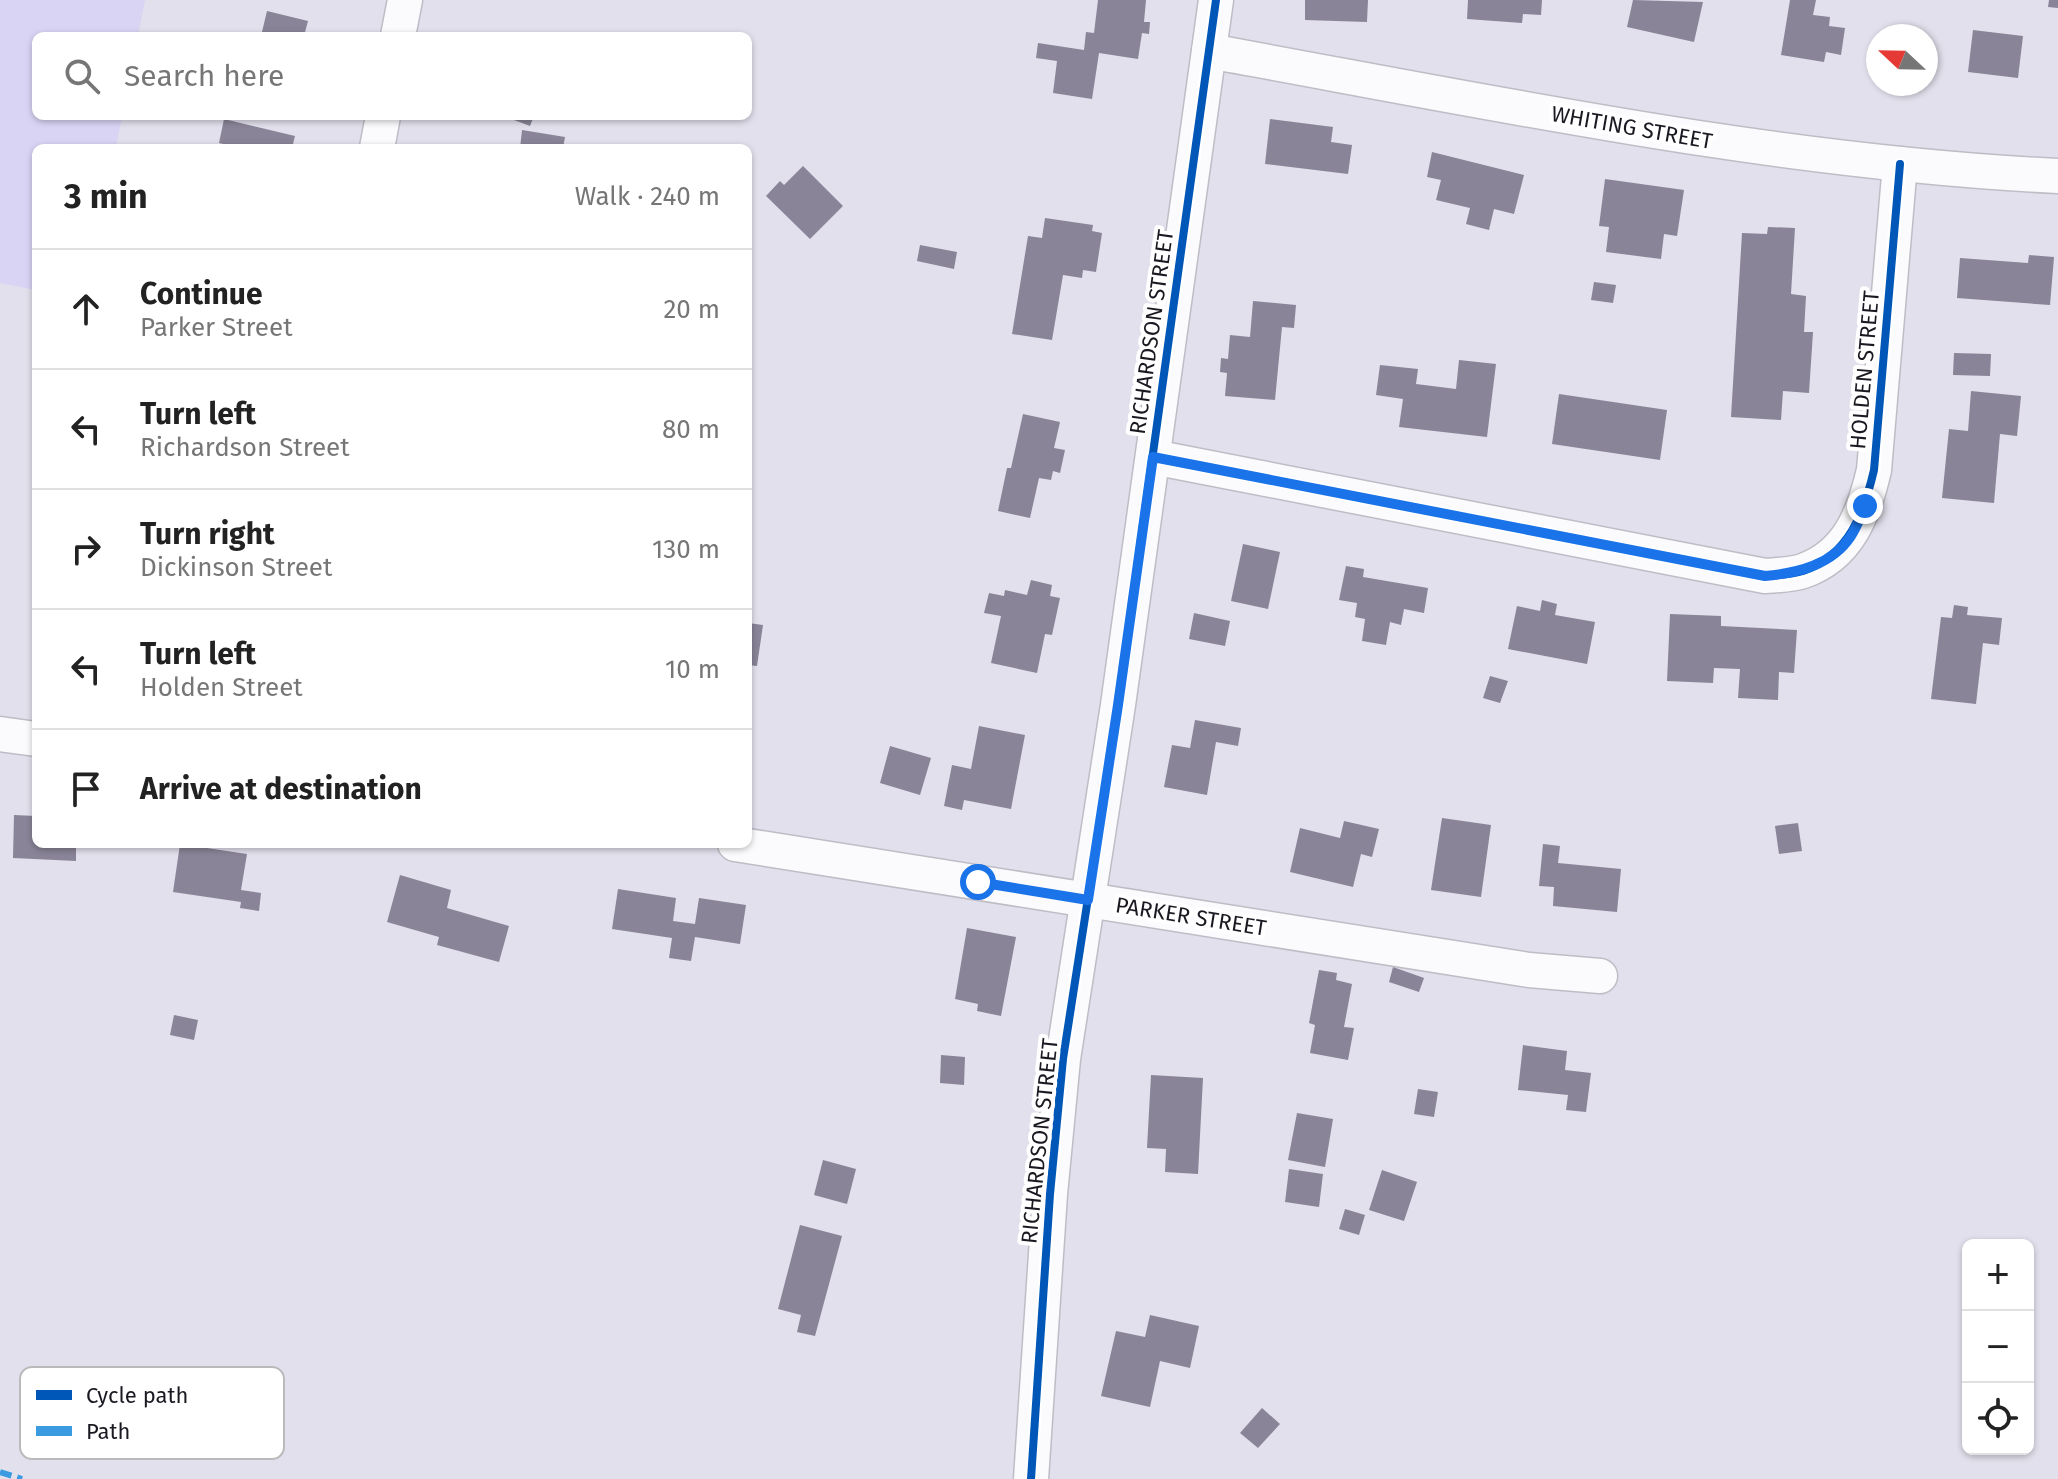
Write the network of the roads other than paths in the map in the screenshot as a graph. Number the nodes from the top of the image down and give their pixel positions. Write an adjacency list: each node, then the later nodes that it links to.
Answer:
1 (405, 0): 3 (street)
2 (1216, 0): 4 (street, RICHARDSON STREET)
3 (399, 32)
4 (1209, 51): 7 (street, WHITING STREET); 9 (street, RICHARDSON STREET)
5 (382, 120): 6 (street)
6 (378, 144)
7 (1900, 164): 8 (street, WHITING STREET); 9 (street, HOLDEN STREET)
8 (2058, 176)
9 (1153, 457): 13 (street, RICHARDSON STREET)
10 (0, 734): 11 (street)
11 (32, 738)
12 (752, 847): 13 (street, PARKER STREET)
13 (1088, 900): 14 (street, PARKER STREET); 15 (street, RICHARDSON STREET)
14 (1600, 976)
15 (1031, 1479)

